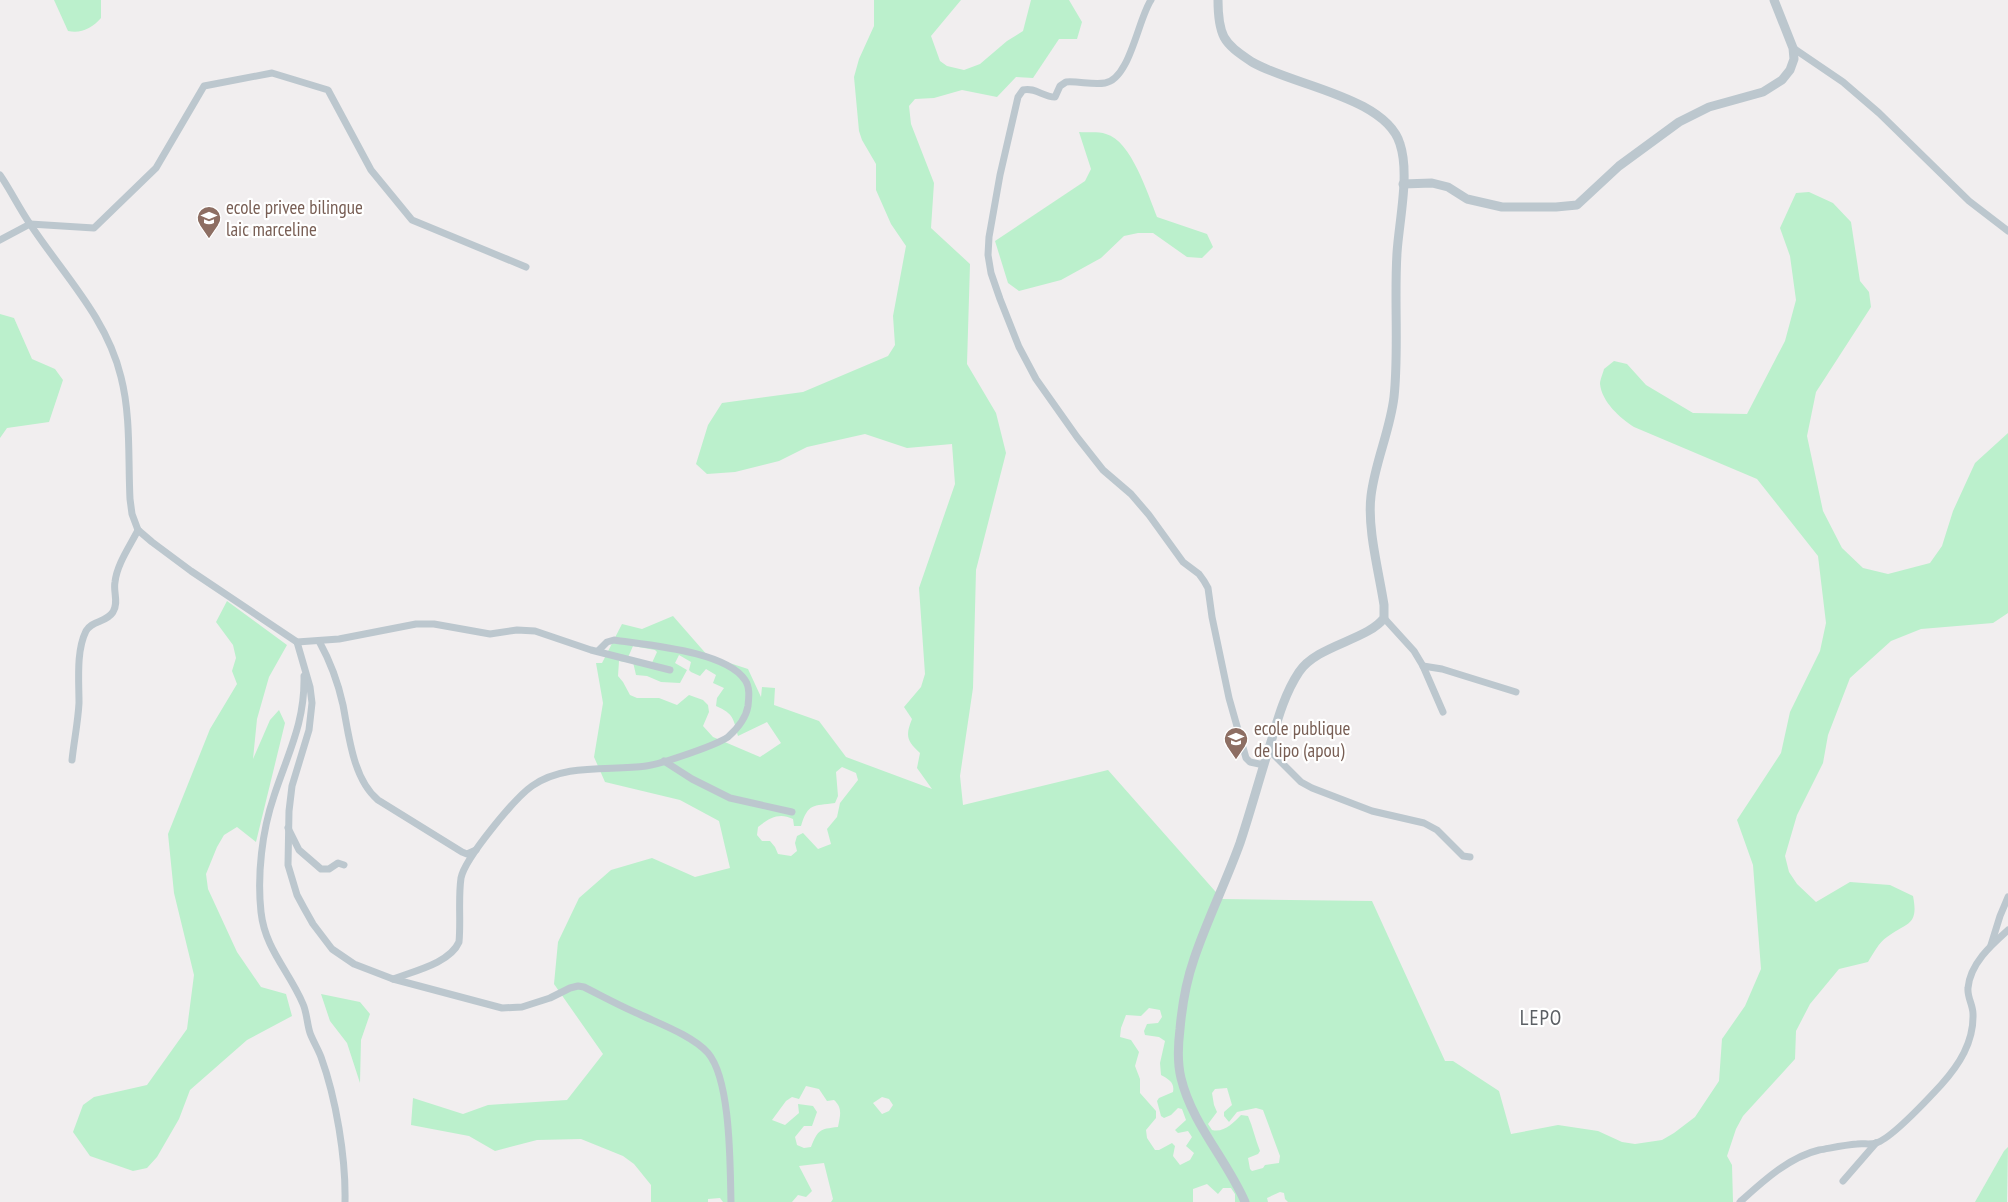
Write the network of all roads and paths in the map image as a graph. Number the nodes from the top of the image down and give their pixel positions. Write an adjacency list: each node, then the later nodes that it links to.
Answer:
1 (1151, 0): 24 (street)
2 (1218, 0): 6 (street)
3 (1774, 0): 4 (street)
4 (1793, 48): 6 (street); 8 (street)
5 (0, 175): 7 (street)
6 (1403, 184): 12 (street)
7 (30, 224): 9 (street); 10 (street); 11 (street)
8 (2008, 230)
9 (0, 240)
10 (526, 267)
11 (138, 530): 14 (street); 22 (street)
12 (1384, 618): 17 (street); 21 (street)
13 (319, 641): 14 (street); 15 (street); 27 (street)
14 (297, 642): 16 (street)
15 (598, 651): 18 (street); 23 (street)
16 (304, 665): 26 (street); 36 (street)
17 (1423, 666): 19 (street); 20 (street)
18 (670, 670)
19 (1516, 692)
20 (1443, 712)
21 (1268, 749): 24 (street); 28 (street)
22 (72, 760)
23 (664, 761): 25 (street); 27 (street)
24 (1264, 765): 38 (street)
25 (792, 812)
26 (288, 828): 29 (street); 33 (street)
27 (478, 848): 33 (street)
28 (1470, 857)
29 (344, 865)
30 (2008, 897): 32 (street)
31 (2008, 930): 32 (street)
32 (1991, 945): 34 (street)
33 (393, 979): 37 (street)
34 (1876, 1143): 35 (street); 39 (street)
35 (1843, 1181)
36 (345, 1202)
37 (731, 1202)
38 (1246, 1202)
39 (1740, 1202)

